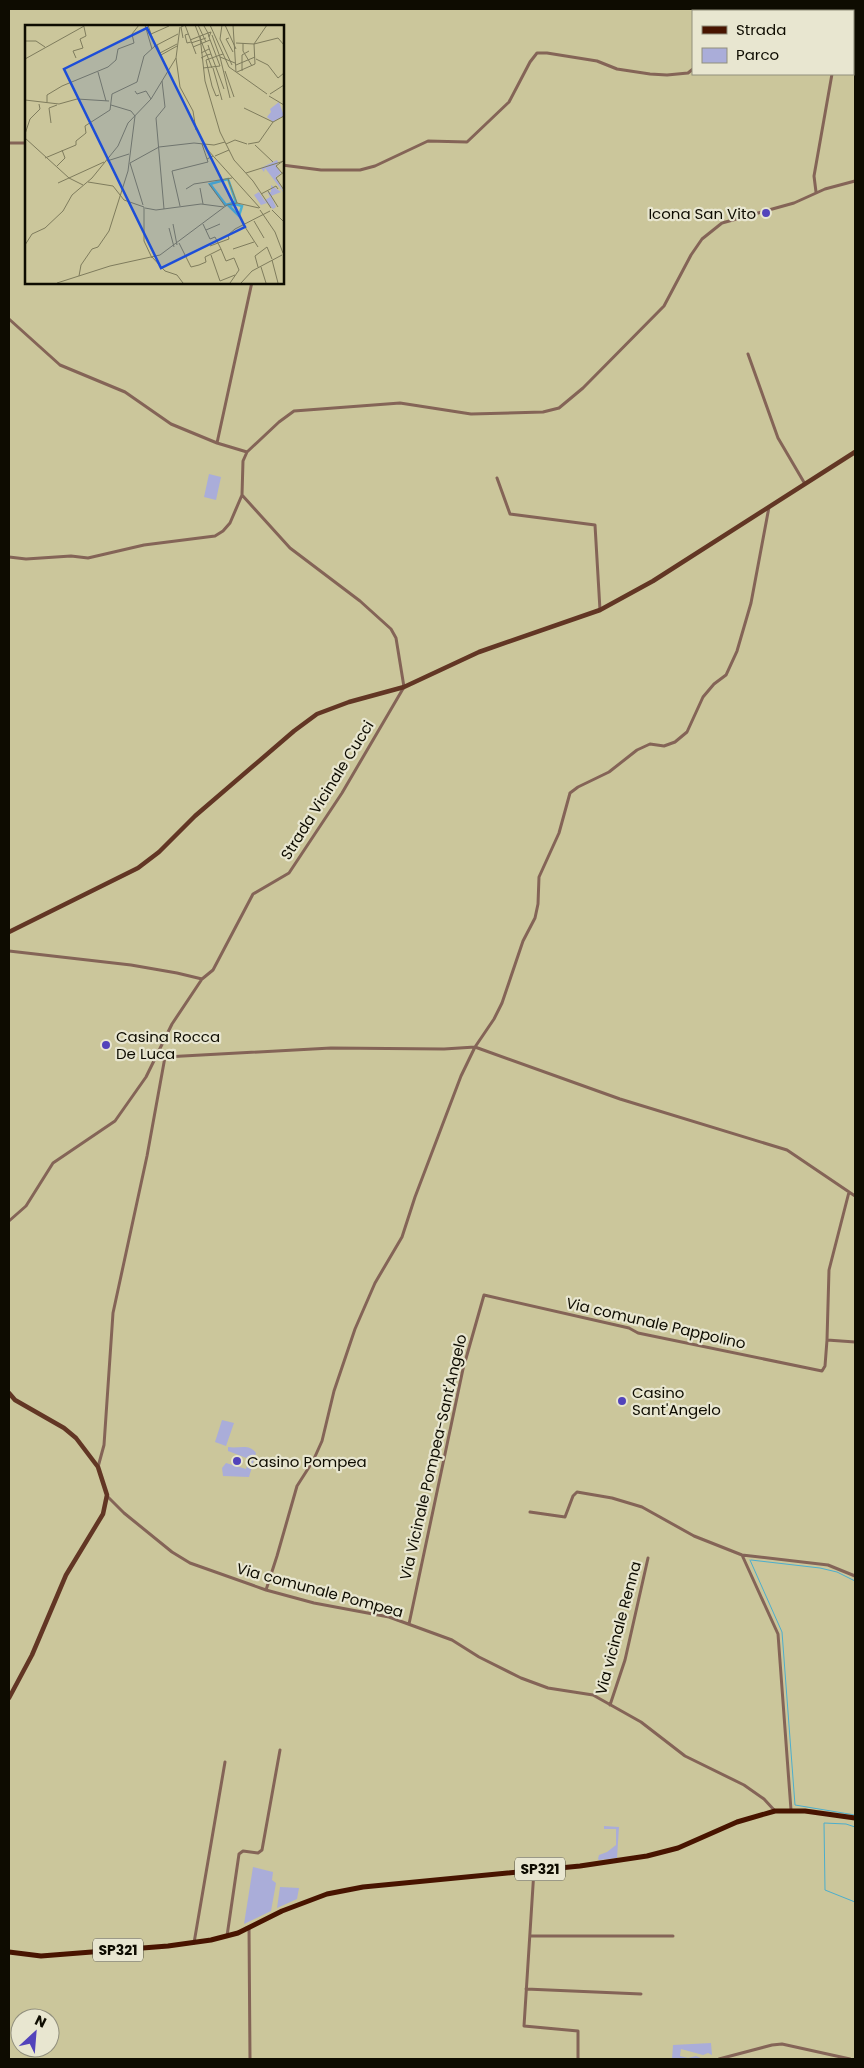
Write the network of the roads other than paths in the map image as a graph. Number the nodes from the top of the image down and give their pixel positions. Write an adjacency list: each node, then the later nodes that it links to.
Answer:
1 (692, 70): 5 (street)
2 (832, 75): 7 (street)
3 (9, 143): 4 (street)
4 (25, 143)
5 (284, 165)
6 (855, 181): 7 (street)
7 (816, 192): 12 (street)
8 (252, 284): 11 (street)
9 (9, 319): 11 (street)
10 (748, 354): 15 (street)
11 (217, 443): 12 (street)
12 (247, 452): 16 (street)
13 (855, 452): 15 (main road)
14 (497, 478): 19 (street)
15 (805, 484): 17 (main road)
16 (242, 495): 18 (street); 20 (street)
17 (769, 507): 19 (main road); 24 (street)
18 (9, 557)
19 (600, 610): 20 (main road)
20 (404, 687): 21 (main road); 23 (street, Strada Vicinale Cucci)
21 (9, 932)
22 (9, 951): 23 (street)
23 (202, 979): 27 (street, Strada Vicinale Cucci)
24 (475, 1047): 25 (street); 32 (street); 38 (street)
25 (849, 1192): 26 (street); 29 (street)
26 (855, 1196)
27 (9, 1221)
28 (484, 1295): 29 (street, Via comunale Pappolino); 39 (street, Via Vicinale Pompea-Sant'Angelo)
29 (826, 1340): 30 (street)
30 (855, 1342)
31 (9, 1393): 32 (main road)
32 (98, 1467): 33 (main road)
33 (106, 1495): 38 (street, Via comunale Pompea); 40 (main road)
34 (530, 1512): 35 (street)
35 (742, 1555): 37 (street); 44 (street)
36 (648, 1558): 41 (street, Via vicinale Renna)
37 (855, 1576)
38 (266, 1590): 39 (street, Via comunale Pompea)
39 (409, 1624): 41 (street, Via comunale Pompea)
40 (9, 1698)
41 (610, 1705): 45 (street, Via comunale Pompea)
42 (280, 1750): 49 (street)
43 (225, 1762): 52 (street)
44 (791, 1810): 45 (main road, SP321); 46 (main road, SP321)
45 (775, 1811): 47 (main road, SP321)
46 (855, 1818)
47 (534, 1869): 48 (main road, SP321); 50 (street)
48 (249, 1927): 49 (main road, SP321); 56 (street)
49 (227, 1936): 52 (main road, SP321)
50 (530, 1936): 51 (street); 54 (street)
51 (673, 1936)
52 (194, 1943): 53 (main road, SP321)
53 (9, 1952)
54 (526, 1988): 55 (street); 57 (street)
55 (642, 1994)
56 (250, 2059)
57 (578, 2059)
58 (719, 2059): 59 (street)
59 (850, 2059)

